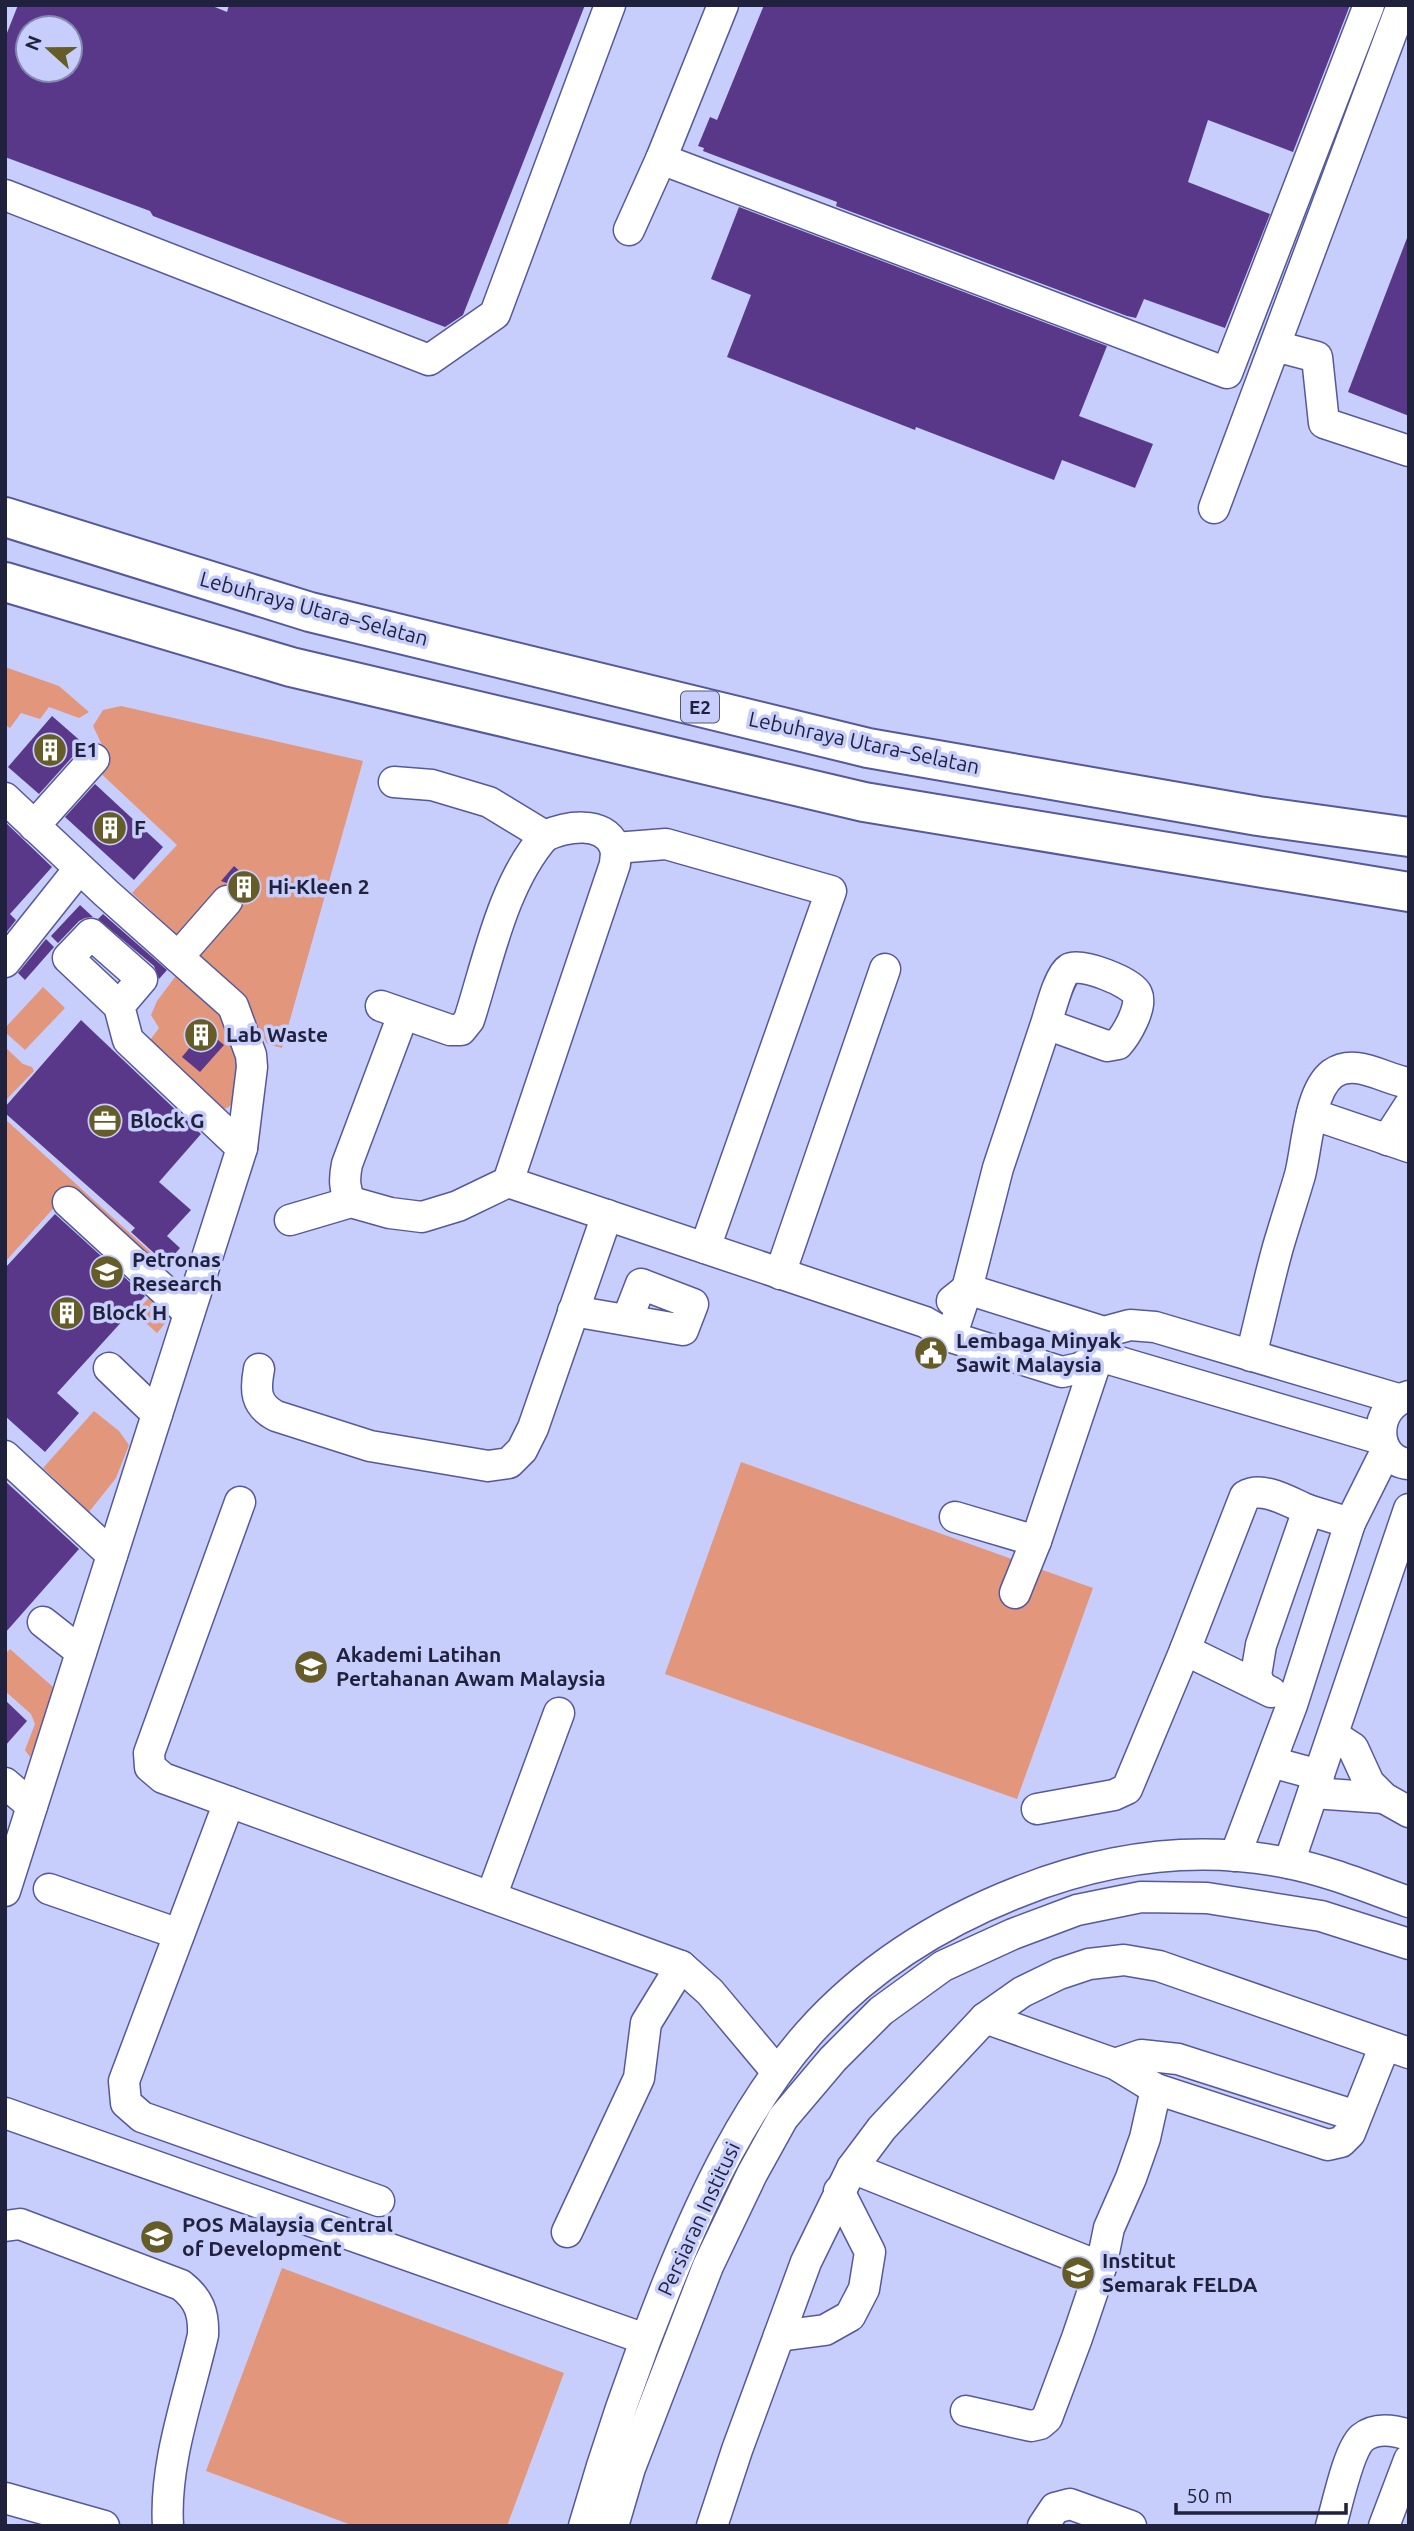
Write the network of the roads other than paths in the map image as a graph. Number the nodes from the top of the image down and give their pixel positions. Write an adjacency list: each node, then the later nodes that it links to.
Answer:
1 (610, 5): 6 (street)
2 (723, 5): 5 (street)
3 (1368, 5): 5 (street)
4 (1402, 17): 8 (street)
5 (661, 159): 7 (street)
6 (5, 195)
7 (629, 230)
8 (1275, 346): 9 (street); 10 (street)
9 (1409, 451)
10 (1214, 508)
11 (5, 517): 18 (highway, Lebuhraya Utara–Selatan / E2)
12 (5, 582): 21 (highway)
13 (94, 759): 16 (street)
14 (394, 782): 17 (street)
15 (5, 798): 16 (street)
16 (34, 826): 20 (street)
17 (545, 836): 19 (street); 35 (street)
18 (1409, 837)
19 (615, 848): 33 (street); 38 (street)
20 (79, 869): 23 (street); 24 (street)
21 (1409, 892)
22 (227, 901): 23 (street)
23 (178, 957): 32 (street)
24 (5, 962)
25 (885, 969): 39 (street)
26 (118, 1006): 32 (street)
27 (1046, 1024): 40 (street)
28 (1409, 1083): 30 (street)
29 (1409, 1106): 31 (street)
30 (1312, 1114): 31 (street); 47 (street)
31 (1398, 1143)
32 (242, 1148): 42 (street)
33 (508, 1182): 35 (street); 36 (street)
34 (68, 1202): 42 (street)
35 (351, 1202): 37 (street)
36 (607, 1215): 38 (street); 41 (street)
37 (290, 1220)
38 (705, 1248): 39 (street)
39 (780, 1274): 44 (street)
40 (967, 1289): 44 (street); 45 (street); 46 (street)
41 (573, 1311): 43 (street); 49 (street)
42 (189, 1313): 51 (street)
43 (627, 1320)
44 (925, 1322): 45 (street)
45 (951, 1338): 46 (street)
46 (1101, 1344): 47 (street); 52 (street); 59 (street)
47 (1251, 1356): 50 (street)
48 (109, 1368): 51 (street)
49 (259, 1369)
50 (1403, 1397): 52 (street)
51 (157, 1414): 60 (street)
52 (1392, 1451): 58 (street)
53 (5, 1456): 60 (street)
54 (240, 1502): 71 (street)
55 (1409, 1509): 67 (street)
56 (1308, 1510): 58 (street); 63 (street); 65 (street)
57 (955, 1517): 59 (street)
58 (1350, 1523): 65 (street)
59 (1036, 1541): 61 (street)
60 (112, 1555): 64 (street)
61 (1015, 1593)
62 (43, 1622): 64 (street)
63 (1185, 1650): 65 (street); 75 (street)
64 (81, 1652): 74 (street)
65 (1277, 1696): 68 (street); 72 (street)
66 (559, 1713): 80 (street)
67 (1333, 1735): 70 (street); 73 (street)
68 (1270, 1762): 70 (street); 72 (street)
69 (5, 1783): 74 (street)
70 (1316, 1784): 73 (street); 77 (street)
71 (229, 1802): 80 (street); 82 (street)
72 (1255, 1804): 76 (street)
73 (1396, 1805)
74 (32, 1806): 79 (street)
75 (1037, 1809)
76 (1235, 1856): 77 (street, Persiaran Institusi); 88 (street, Persiaran Institusi)
77 (1289, 1863): 81 (street, Persiaran Institusi)
78 (49, 1889): 82 (street)
79 (5, 1891)
80 (491, 1897): 84 (street)
81 (1409, 1902)
82 (179, 1934): 93 (street)
83 (1409, 1944): 106 (street, Persiaran Institusi)
84 (681, 1966): 88 (street); 95 (street)
85 (985, 2018): 86 (street); 87 (street); 92 (street)
86 (1397, 2049): 91 (street)
87 (1115, 2064): 89 (street); 91 (street)
88 (777, 2072): 98 (street, Persiaran Institusi)
89 (1156, 2089): 91 (street); 96 (street)
90 (5, 2113): 98 (street)
91 (1356, 2116)
92 (846, 2180): 96 (street); 97 (street); 97 (street)
93 (379, 2201)
94 (5, 2226): 104 (street)
95 (567, 2232)
96 (1101, 2267): 99 (street)
97 (779, 2336): 107 (street)
98 (645, 2340): 105 (street, Persiaran Institusi)
99 (966, 2411)
100 (1409, 2434): 110 (street)
101 (1409, 2460): 111 (street)
102 (5, 2498): 103 (street)
103 (104, 2526)
104 (169, 2526)
105 (584, 2526)
106 (613, 2526)
107 (712, 2526)
108 (1043, 2526): 109 (street)
109 (1132, 2526)
110 (1331, 2526)
111 (1384, 2526)

